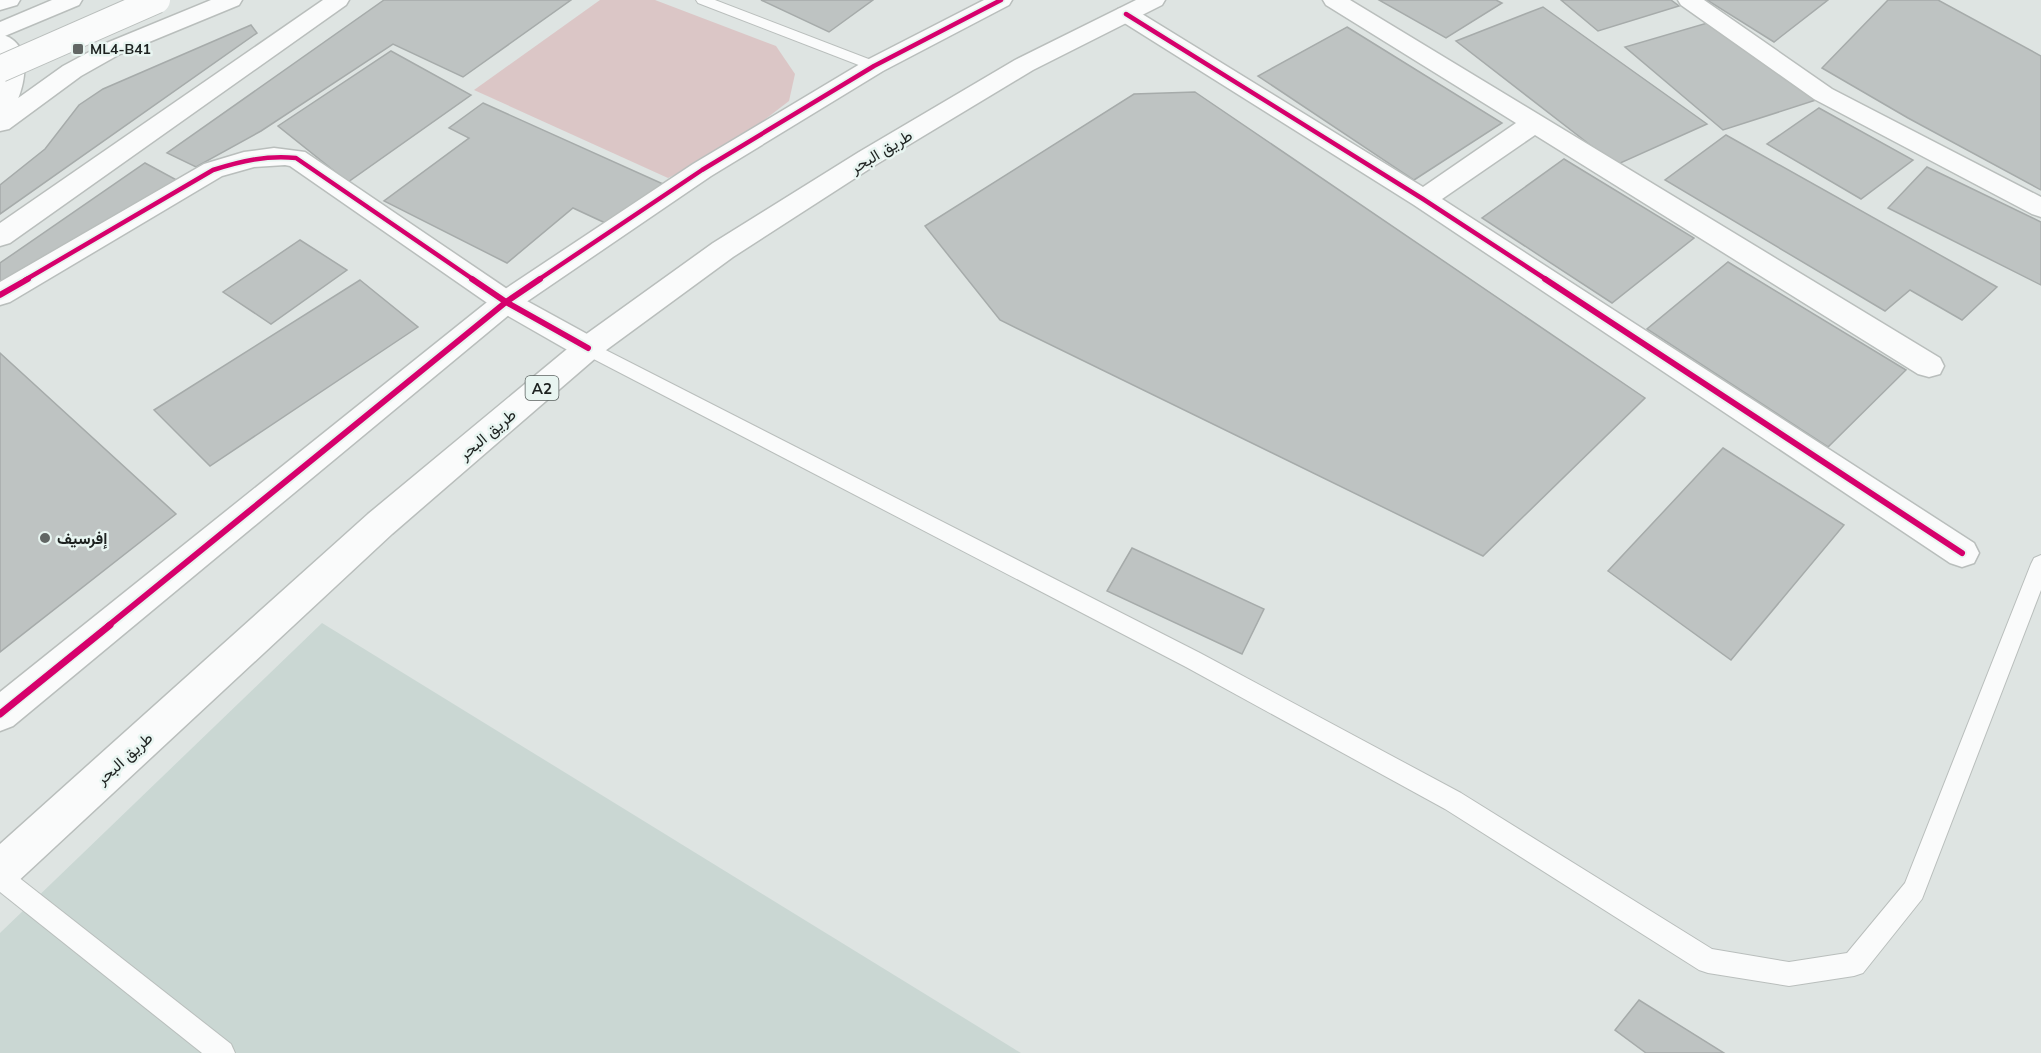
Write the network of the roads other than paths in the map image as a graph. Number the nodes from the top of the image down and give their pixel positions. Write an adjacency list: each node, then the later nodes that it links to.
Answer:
1 (9, 0): 11 (main road)
2 (71, 0): 13 (main road)
3 (157, 0): 16 (main road, bridge)
4 (231, 0): 18 (main road)
5 (338, 0): 22 (main road)
6 (703, 0): 15 (lane)
7 (1000, 0): 15 (main road)
8 (1154, 0): 12 (main road, طريق البحر / A2)
9 (1334, 0): 19 (main road)
10 (1689, 0): 21 (main road)
11 (0, 3)
12 (1126, 14): 20 (main road); 25 (main road, طريق البحر / A2)
13 (0, 31)
14 (0, 41): 17 (main road)
15 (873, 66): 24 (main road)
16 (0, 69)
17 (0, 111)
18 (0, 123)
19 (1533, 124): 20 (main road); 26 (main road)
20 (1423, 199): 27 (main road)
21 (2041, 208)
22 (0, 236)
23 (0, 295): 24 (main road)
24 (506, 302): 25 (main road); 29 (main road)
25 (588, 348): 28 (lane); 30 (main road, طريق البحر / A2)
26 (1929, 366)
27 (1962, 553)
28 (2041, 564)
29 (0, 714)
30 (0, 871)
31 (0, 877): 32 (lane)
32 (222, 1053)

